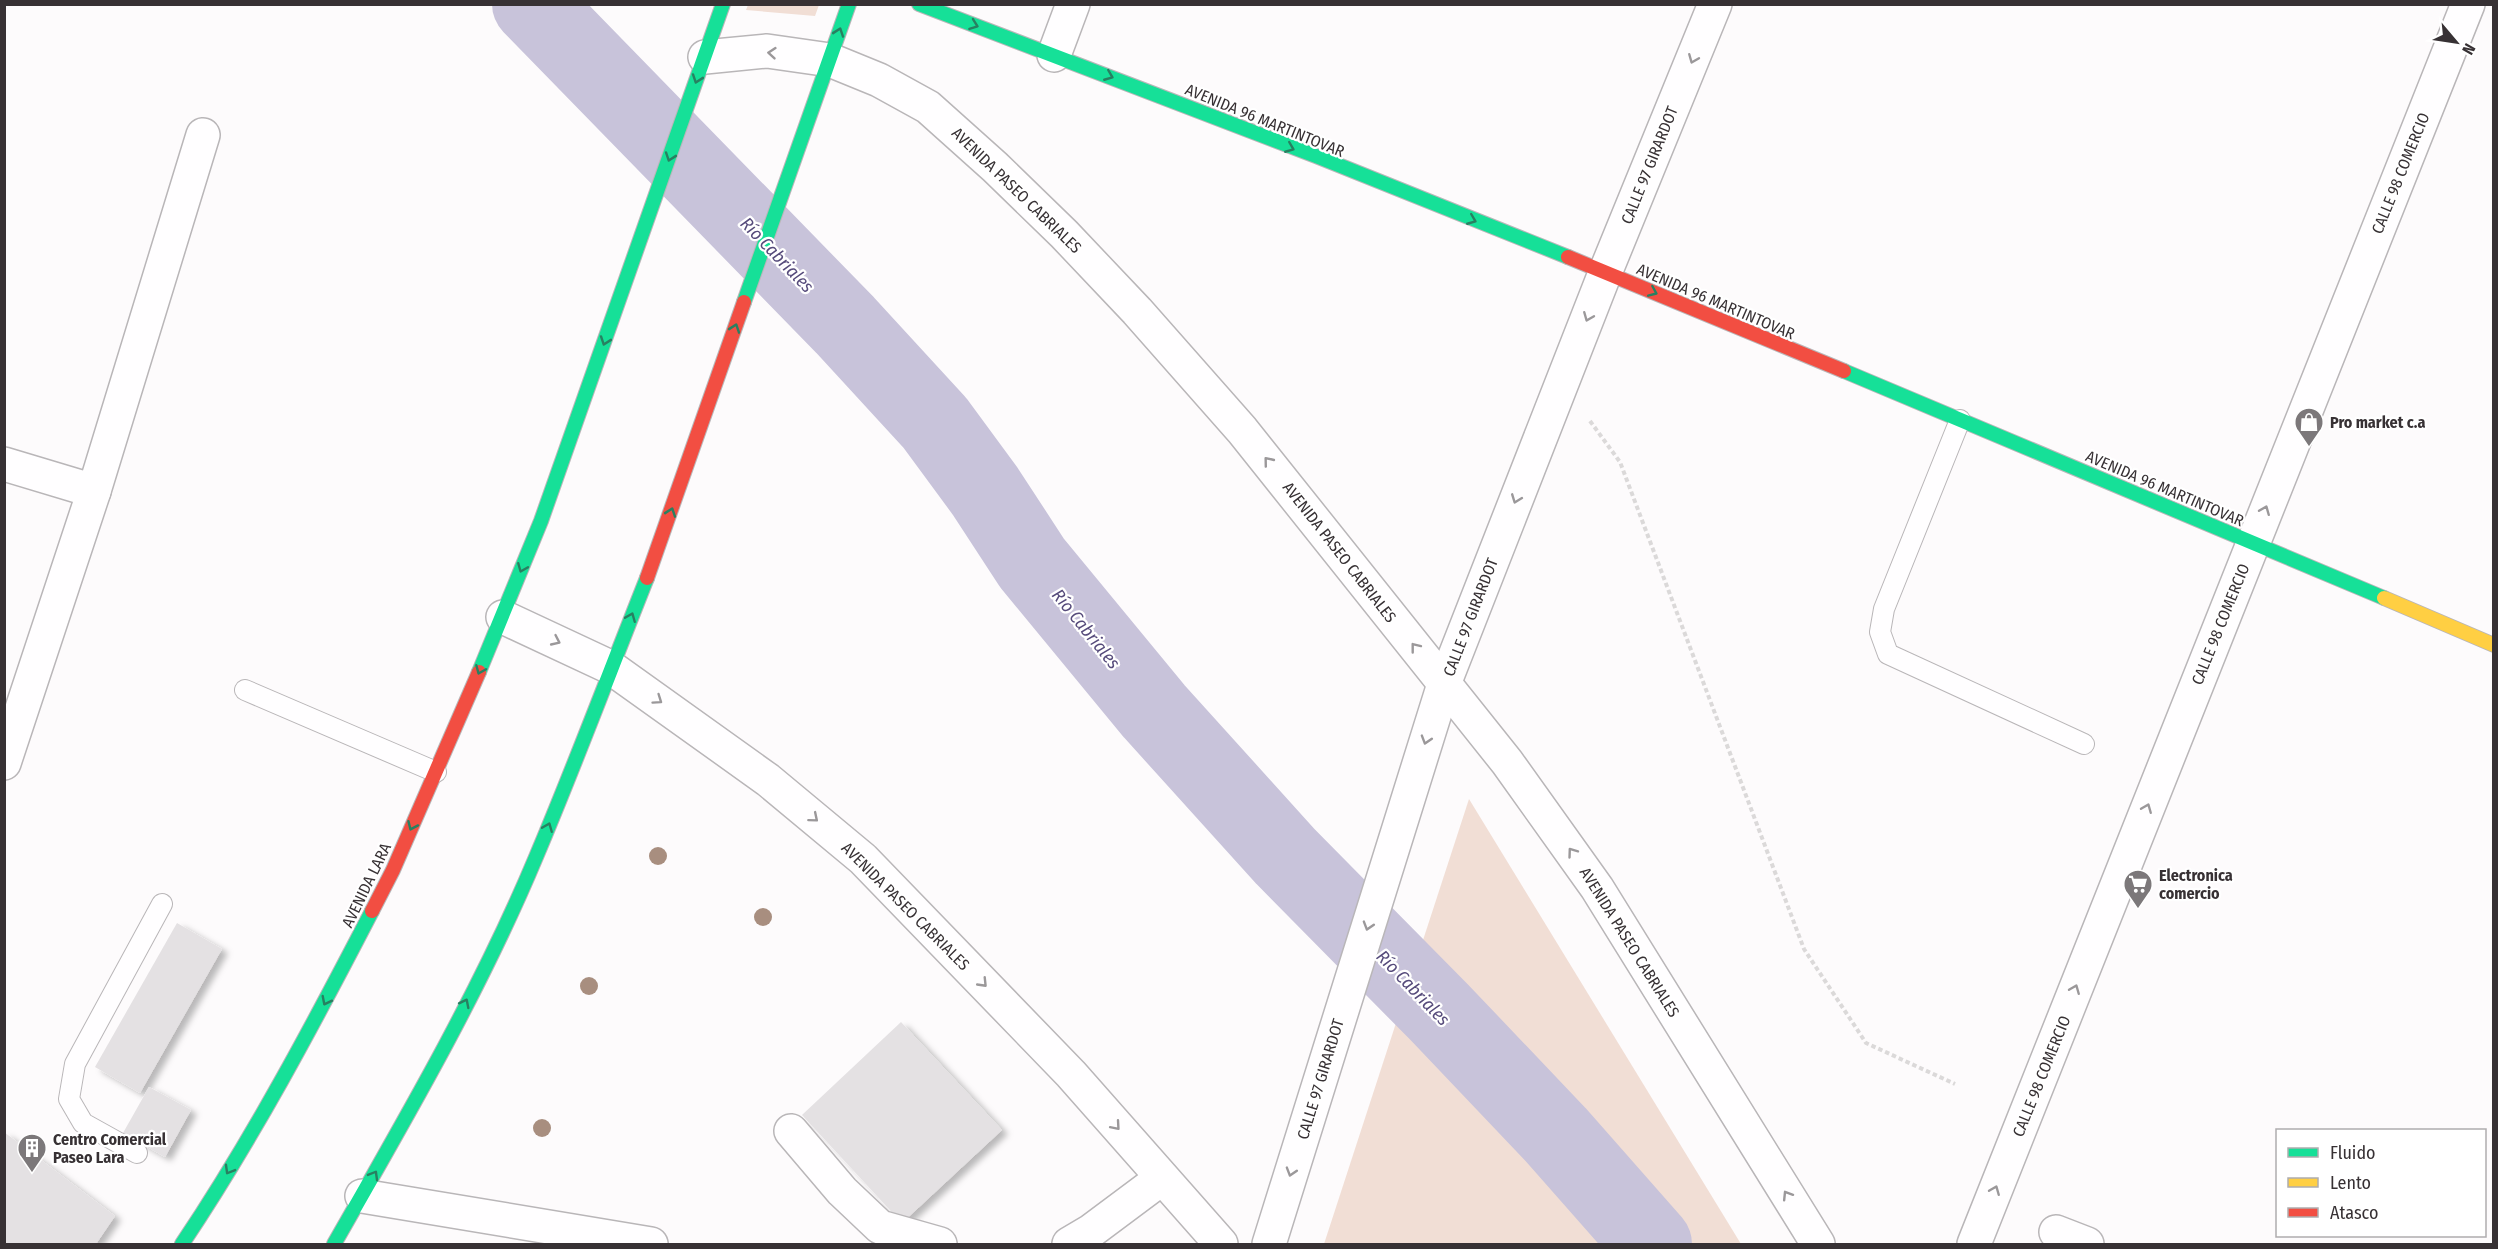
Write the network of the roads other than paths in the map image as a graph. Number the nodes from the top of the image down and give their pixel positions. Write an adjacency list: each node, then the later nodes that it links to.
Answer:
1 (723, 4): 8 (street)
2 (849, 4): 9 (street, one-way to 2)
3 (919, 4): 7 (street, AVENIDA 96 MARTINTOVAR, one-way to 7)
4 (1073, 4): 7 (street)
5 (1715, 4): 11 (street, CALLE 97 GIRARDOT, one-way to 11)
6 (2468, 4): 15 (street, CALLE 98 COMERCIO, one-way to 6)
7 (1054, 55): 11 (street, AVENIDA 96 MARTINTOVAR, one-way to 11)
8 (705, 57): 9 (street, AVENIDA PASEO CABRIALES, one-way to 8); 16 (street, AVENIDA LARA, one-way to 16)
9 (830, 60): 18 (street, one-way to 9); 19 (street, AVENIDA PASEO CABRIALES, one-way to 9)
10 (203, 135): 14 (street)
11 (1605, 273): 12 (street, AVENIDA 96 MARTINTOVAR, one-way to 12); 19 (street, CALLE 97 GIRARDOT, one-way to 19)
12 (1960, 420): 15 (street, AVENIDA 96 MARTINTOVAR); 21 (lane)
13 (4, 464): 14 (street)
14 (94, 491): 22 (street)
15 (2253, 542): 17 (street, AVENIDA 96 MARTINTOVAR); 38 (street, CALLE 98 COMERCIO, one-way to 15)
16 (503, 617): 18 (street, AVENIDA PASEO CABRIALES, one-way to 18); 23 (street, AVENIDA LARA, one-way to 23)
17 (2493, 645)
18 (610, 667): 27 (street, AVENIDA PASEO CABRIALES, one-way to 27); 28 (street, one-way to 18)
19 (1444, 684): 36 (street, CALLE 97 GIRARDOT, one-way to 36); 37 (street, AVENIDA PASEO CABRIALES, one-way to 19)
20 (245, 690): 23 (lane)
21 (2084, 744)
22 (4, 763)
23 (436, 772): 30 (street, AVENIDA LARA, one-way to 30)
24 (162, 904): 26 (lane)
25 (791, 1131): 33 (street)
26 (137, 1153)
27 (1162, 1178): 34 (street); 35 (street, AVENIDA PASEO CABRIALES)
28 (362, 1196): 31 (street); 32 (street)
29 (2056, 1232): 39 (street)
30 (182, 1245)
31 (334, 1245)
32 (651, 1245)
33 (940, 1245)
34 (1069, 1245)
35 (1221, 1245)
36 (1269, 1245)
37 (1818, 1245)
38 (1974, 1245)
39 (2087, 1245)

